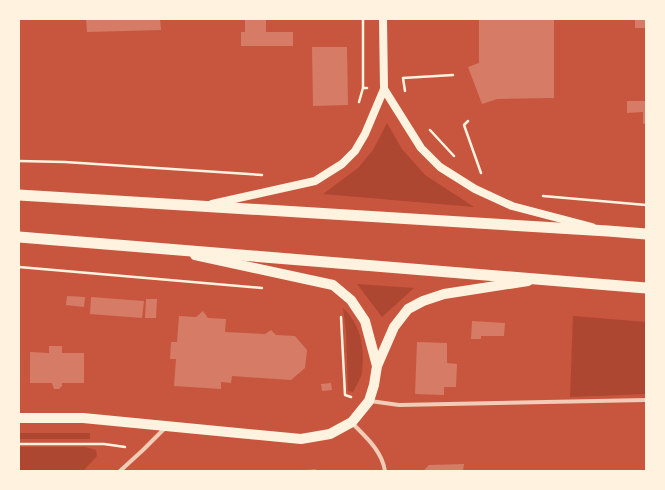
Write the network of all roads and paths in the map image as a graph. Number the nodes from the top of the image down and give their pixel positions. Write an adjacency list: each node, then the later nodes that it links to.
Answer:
1 (363, 19): 4 (path)
2 (383, 19): 5 (main road)
3 (453, 75): 5 (path)
4 (363, 88): 5 (path); 6 (path)
5 (384, 89): 18 (main road); 19 (main road)
6 (358, 109)
7 (468, 121): 12 (path)
8 (426, 126): 9 (path)
9 (455, 157)
10 (19, 161): 13 (path)
11 (475, 170): 12 (path)
12 (481, 174): 14 (path)
13 (263, 175)
14 (485, 176)
15 (19, 195): 18 (highway)
16 (538, 196): 17 (path)
17 (646, 205)
18 (201, 206): 19 (highway)
19 (608, 231): 20 (highway)
20 (646, 234)
21 (19, 237): 22 (highway)
22 (170, 250): 24 (highway); 28 (main road)
23 (19, 267): 26 (path)
24 (543, 279): 25 (highway); 28 (main road)
25 (646, 288)
26 (264, 289)
27 (339, 313): 30 (path)
28 (377, 366): 30 (main road)
29 (646, 400): 30 (street)
30 (369, 401): 32 (main road)
31 (19, 418): 33 (main road)
32 (352, 422): 33 (main road); 37 (street)
33 (167, 425): 35 (street)
34 (19, 444): 35 (path)
35 (144, 450): 36 (street)
36 (120, 471)
37 (385, 471)

